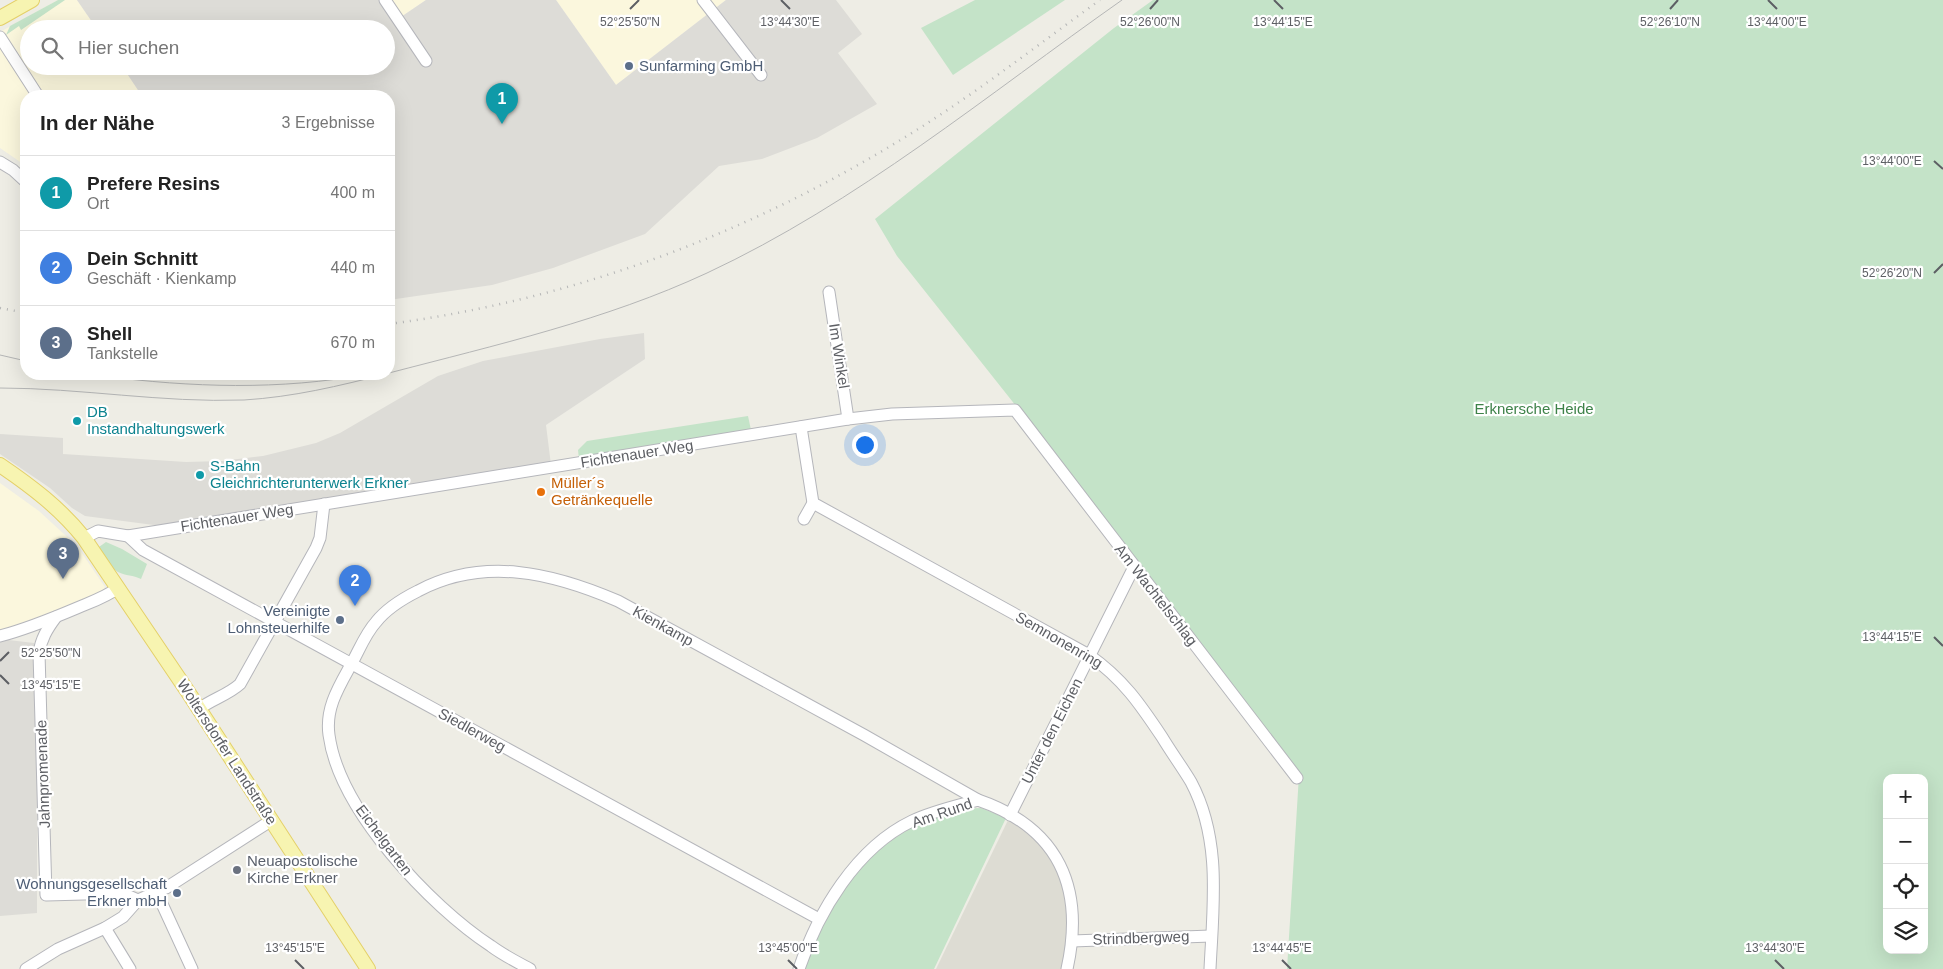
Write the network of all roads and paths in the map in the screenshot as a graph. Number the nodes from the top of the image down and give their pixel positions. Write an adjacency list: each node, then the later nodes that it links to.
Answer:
1 (32, 0): 4 (main road)
2 (385, 0): 6 (street)
3 (704, 0): 9 (street)
4 (0, 18)
5 (0, 37): 7 (street)
6 (426, 61)
7 (20, 68)
8 (24, 75): 10 (street)
9 (761, 75)
10 (34, 90)
11 (0, 162): 12 (street)
12 (20, 176)
13 (829, 292): 15 (street, Im Winkel)
14 (1016, 410): 15 (street, Fichtenauer Weg); 23 (street, Am Wachtelschlag)
15 (848, 419): 16 (street, Fichtenauer Weg)
16 (801, 427): 18 (street); 19 (street, Fichtenauer Weg)
17 (1, 468): 22 (main road, Woltersdorfer Landstraße)
18 (813, 503): 20 (street); 30 (street, Semnonenring)
19 (324, 504): 21 (street, Fichtenauer Weg); 26 (street)
20 (804, 519)
21 (128, 536): 22 (street, Fichtenauer Weg); 26 (street, Siedlerweg)
22 (84, 538): 24 (main road, Woltersdorfer Landstraße)
23 (1134, 567): 30 (street, Unter den Eichen); 33 (street, Am Wachtelschlag)
24 (118, 588): 25 (street); 32 (main road, Woltersdorfer Landstraße)
25 (56, 617): 27 (street); 29 (street, Jahnpromenade)
26 (274, 622): 31 (street, Siedlerweg); 32 (street)
27 (19, 632): 28 (street); 29 (street)
28 (0, 636)
29 (39, 653): 38 (street, Jahnpromenade)
30 (1089, 655): 35 (street, Unter den Eichen); 41 (street, Semnonenring)
31 (351, 663): 34 (street, Kienkamp); 39 (street, Siedlerweg); 47 (street, Eichelgarten)
32 (199, 709): 36 (main road, Woltersdorfer Landstraße)
33 (1297, 778)
34 (978, 800): 35 (street, Am Rund); 39 (street, Am Rund)
35 (1010, 815): 42 (street, Am Rund)
36 (272, 820): 37 (street); 46 (main road, Woltersdorfer Landstraße)
37 (157, 893): 38 (street); 45 (street)
38 (138, 900): 40 (street)
39 (819, 919): 48 (street, Am Rund)
40 (105, 928): 43 (street); 44 (street)
41 (1211, 936): 42 (street, Strindbergweg); 50 (street, Semnonenring)
42 (1072, 941): 49 (street, Am Rund)
43 (26, 969)
44 (130, 969)
45 (192, 969)
46 (368, 969)
47 (530, 969)
48 (799, 969)
49 (1067, 969)
50 (1210, 969)

